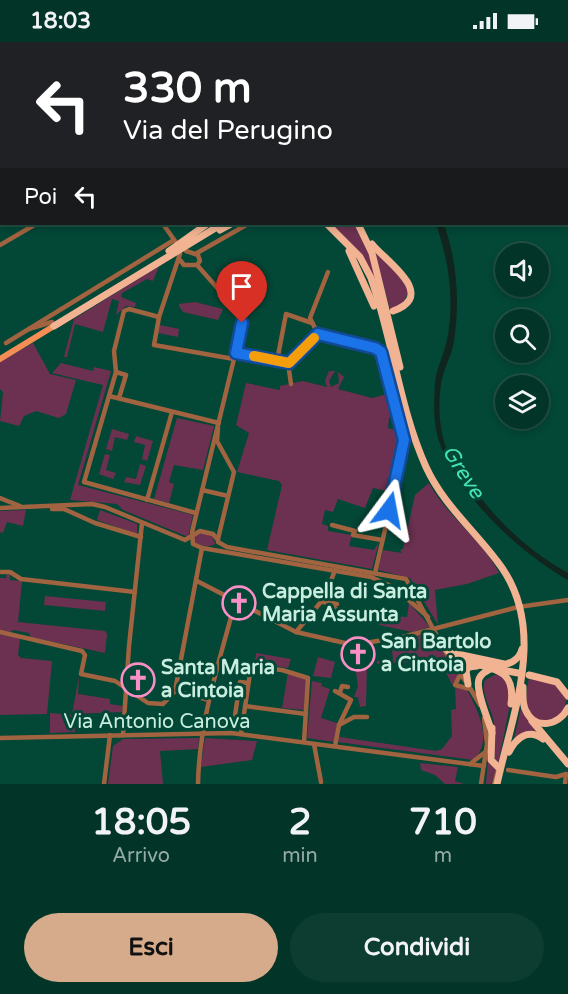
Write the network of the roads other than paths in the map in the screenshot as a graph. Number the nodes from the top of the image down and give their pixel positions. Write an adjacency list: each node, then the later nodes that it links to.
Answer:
1 (34, 225): 13 (street)
2 (164, 225): 30 (street)
3 (206, 225): 15 (highway)
4 (213, 225): 15 (highway)
5 (220, 225): 18 (highway)
6 (229, 225): 18 (highway)
7 (246, 225): 16 (street)
8 (330, 225): 11 (highway)
9 (330, 225): 14 (highway)
10 (359, 225): 12 (highway)
11 (335, 232): 14 (highway); 24 (highway)
12 (367, 237): 25 (highway); 76 (highway)
13 (0, 245)
14 (352, 248): 76 (highway)
15 (169, 251): 23 (highway)
16 (197, 253): 17 (street); 21 (street)
17 (185, 254): 19 (street); 20 (street)
18 (162, 260): 23 (highway)
19 (180, 260): 20 (street); 26 (street)
20 (188, 265): 21 (street)
21 (197, 265): 32 (street)
22 (328, 272): 27 (street)
23 (138, 273): 28 (highway)
24 (374, 306)
25 (393, 311)
26 (159, 317): 34 (street); 37 (street)
27 (312, 322): 29 (street); 35 (street)
28 (53, 324): 30 (street); 33 (main road)
29 (318, 334): 36 (street); 58 (street)
30 (6, 343): 31 (street)
31 (0, 346)
32 (236, 353): 34 (street); 35 (street)
33 (0, 357)
34 (234, 359): 42 (street)
35 (277, 361): 36 (street)
36 (288, 363): 38 (street)
37 (116, 372): 39 (street); 40 (street)
38 (291, 384)
39 (109, 396): 40 (street); 48 (street)
40 (119, 398): 41 (street)
41 (172, 412): 42 (street); 48 (street)
42 (219, 424): 43 (street); 44 (street)
43 (222, 451): 44 (street); 46 (street)
44 (209, 458): 45 (street)
45 (202, 490): 46 (street); 52 (street)
46 (228, 496): 59 (street)
47 (0, 498): 49 (street)
48 (147, 500): 52 (street)
49 (21, 506): 50 (street); 53 (street)
50 (0, 508)
51 (52, 509): 56 (street)
52 (196, 513): 57 (street)
53 (142, 523): 55 (street); 56 (street)
54 (332, 525): 58 (street)
55 (166, 534): 57 (street); 60 (street)
56 (141, 537): 70 (street)
57 (191, 537): 59 (street); 60 (street)
58 (382, 540): 65 (street)
59 (218, 541): 62 (street); 65 (street)
60 (195, 546): 61 (street)
61 (202, 548): 62 (street); 67 (street)
62 (213, 548): 63 (street)
63 (336, 570): 69 (street); 74 (street)
64 (0, 572): 70 (street)
65 (375, 573): 66 (street)
66 (402, 578): 68 (street); 69 (street)
67 (196, 581): 72 (street); 91 (street)
68 (410, 583): 71 (street); 77 (street)
69 (395, 588): 71 (street)
70 (135, 592): 92 (street)
71 (400, 592): 77 (street)
72 (236, 599): 81 (street); 94 (street)
73 (568, 600): 76 (street)
74 (325, 601): 75 (street); 81 (street)
75 (337, 606)
76 (522, 606): 78 (street); 79 (highway); 87 (highway)
77 (428, 617): 78 (street)
78 (435, 628): 81 (street); 82 (street)
79 (525, 628): 83 (highway); 87 (highway)
80 (0, 632): 92 (street)
81 (296, 632)
82 (445, 648): 83 (highway); 84 (highway); 86 (street); 90 (street)
83 (507, 664): 90 (highway)
84 (479, 665): 85 (highway); 90 (highway)
85 (495, 670): 87 (highway); 105 (highway); 115 (highway)
86 (460, 675): 90 (street); 90 (street)
87 (523, 676): 93 (highway); 99 (highway); 115 (highway)
88 (248, 683): 95 (street); 97 (street); 101 (street)
89 (348, 687): 103 (street)
90 (472, 689): 105 (highway); 114 (street)
91 (175, 691): 92 (street); 94 (street)
92 (128, 692): 108 (street)
93 (568, 696)
94 (209, 700): 100 (street)
95 (245, 706): 97 (street); 102 (street)
96 (568, 708): 99 (highway)
97 (306, 714): 110 (street)
98 (367, 717): 103 (street)
99 (531, 719): 111 (highway)
100 (205, 722): 101 (street); 104 (street)
101 (234, 722): 102 (street)
102 (242, 722): 106 (street)
103 (339, 725): 113 (street)
104 (203, 733): 106 (street, Via Antonio Canova); 108 (street, Via Antonio Canova); 126 (street)
105 (492, 733): 119 (highway)
106 (241, 734): 110 (street, Via Antonio Canova)
107 (110, 735): 108 (street, Via Antonio Canova); 109 (street, Via Antonio Canova); 125 (street)
108 (123, 735)
109 (0, 738)
110 (304, 742): 112 (street, Via Antonio Canova)
111 (548, 742): 115 (highway); 116 (highway)
112 (314, 744): 113 (street, Via Antonio Canova); 124 (street)
113 (335, 747): 117 (street, Via Antonio Canova)
114 (486, 751): 117 (street); 118 (street)
115 (506, 753): 127 (highway)
116 (567, 763): 121 (highway)
117 (470, 764): 118 (street, Via Antonio Canova); 123 (street)
118 (484, 766): 123 (street)
119 (499, 768): 127 (street)
120 (508, 770): 122 (street)
121 (567, 773): 122 (street); 128 (street)
122 (556, 777): 128 (street)
123 (482, 781)
124 (321, 782)
125 (104, 784)
126 (198, 784)
127 (498, 784)
128 (565, 784)

